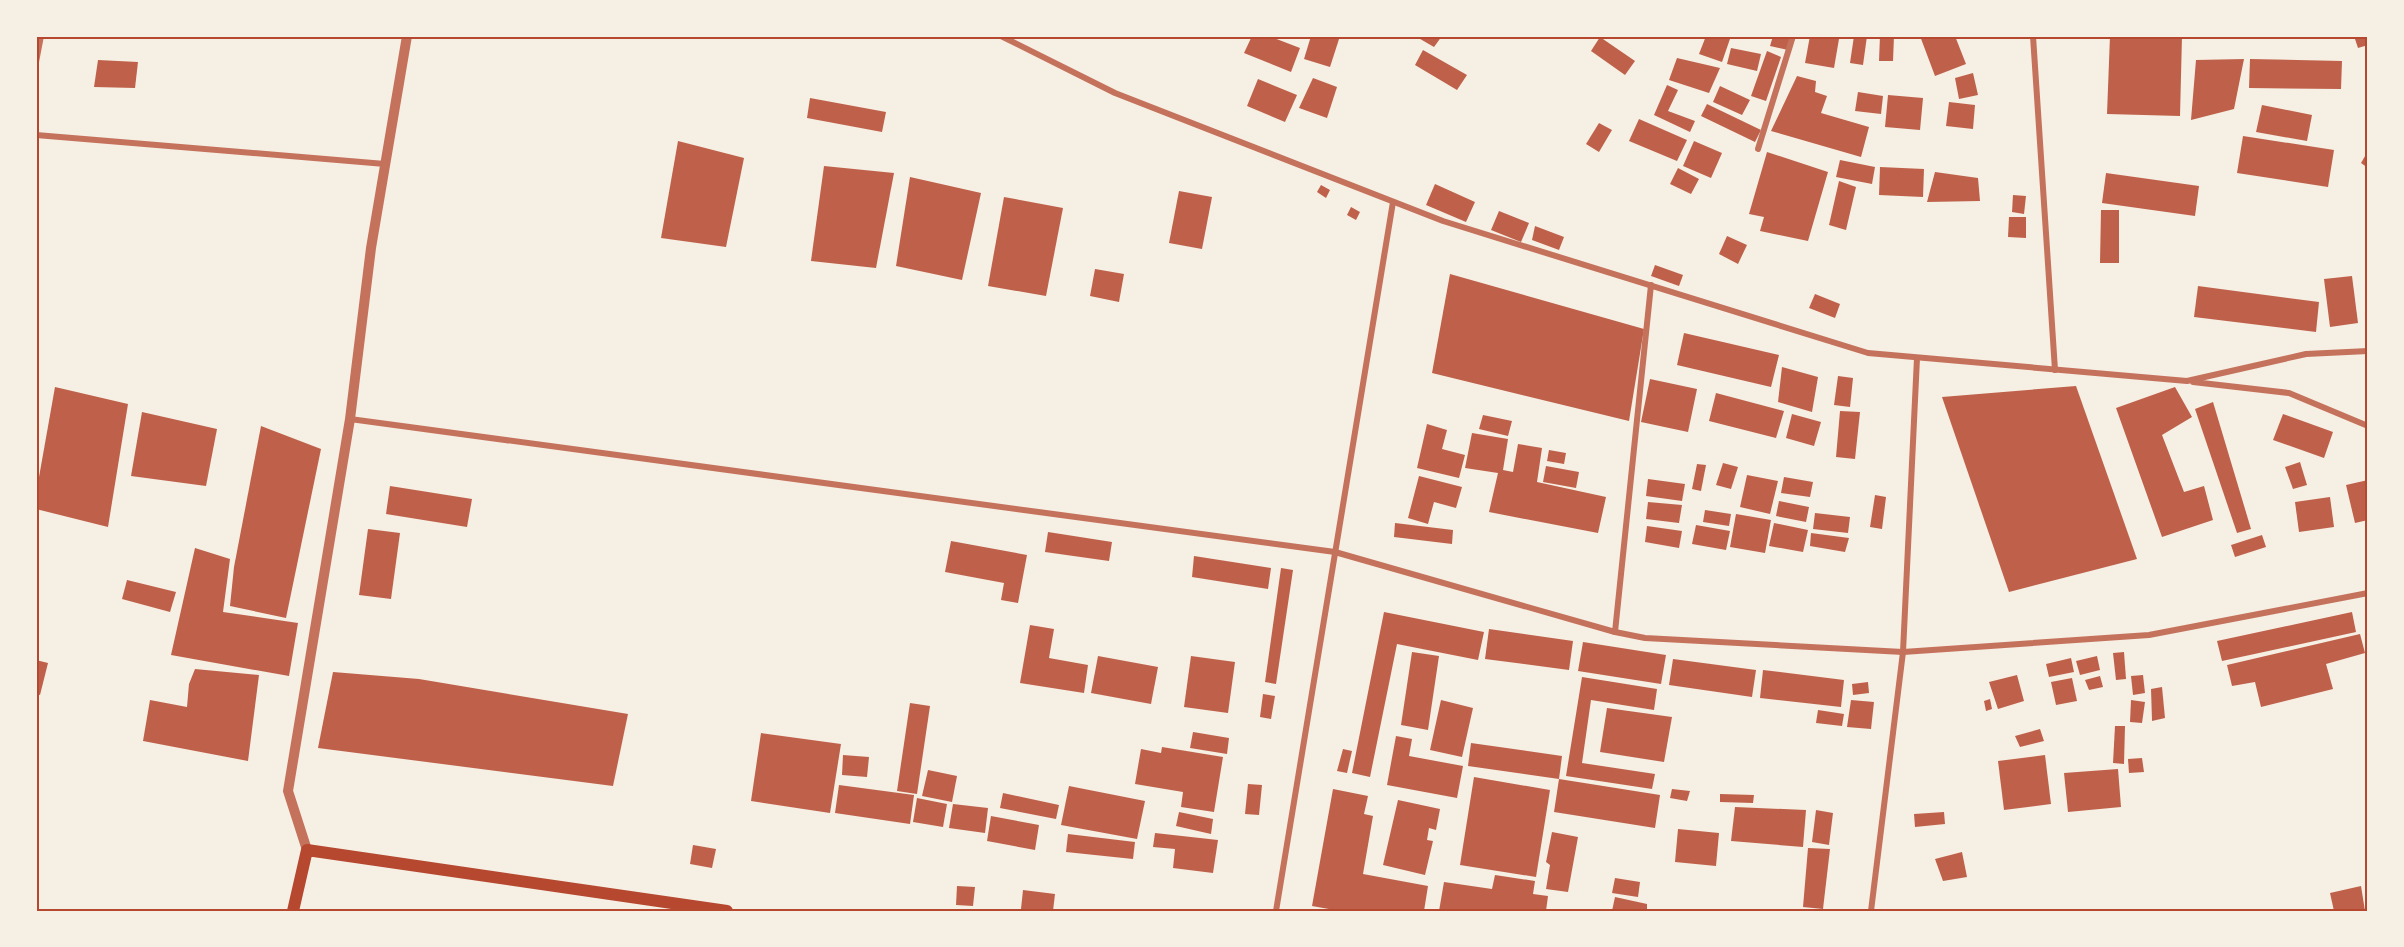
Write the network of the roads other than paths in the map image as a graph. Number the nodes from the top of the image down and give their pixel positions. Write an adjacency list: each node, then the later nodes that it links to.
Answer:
1 (41, 36): 6 (street)
2 (406, 36): 9 (street)
3 (1001, 36): 10 (street)
4 (1793, 36): 8 (street)
5 (2033, 36): 14 (street)
6 (36, 62)
7 (36, 135): 9 (street)
8 (1758, 149)
9 (385, 164): 16 (street)
10 (1394, 202): 11 (street); 18 (street)
11 (1651, 285): 13 (street); 20 (street)
12 (2368, 351): 15 (street)
13 (1917, 358): 14 (street); 21 (street)
14 (2055, 370): 15 (street)
15 (2187, 381): 17 (street)
16 (350, 419): 18 (street); 22 (street)
17 (2368, 426)
18 (1335, 552): 20 (street); 25 (street)
19 (2368, 593): 21 (street)
20 (1615, 632): 21 (street)
21 (1903, 652): 26 (street)
22 (307, 850): 23 (main road); 24 (main road)
23 (293, 911)
24 (727, 911)
25 (1276, 911)
26 (1871, 911)

